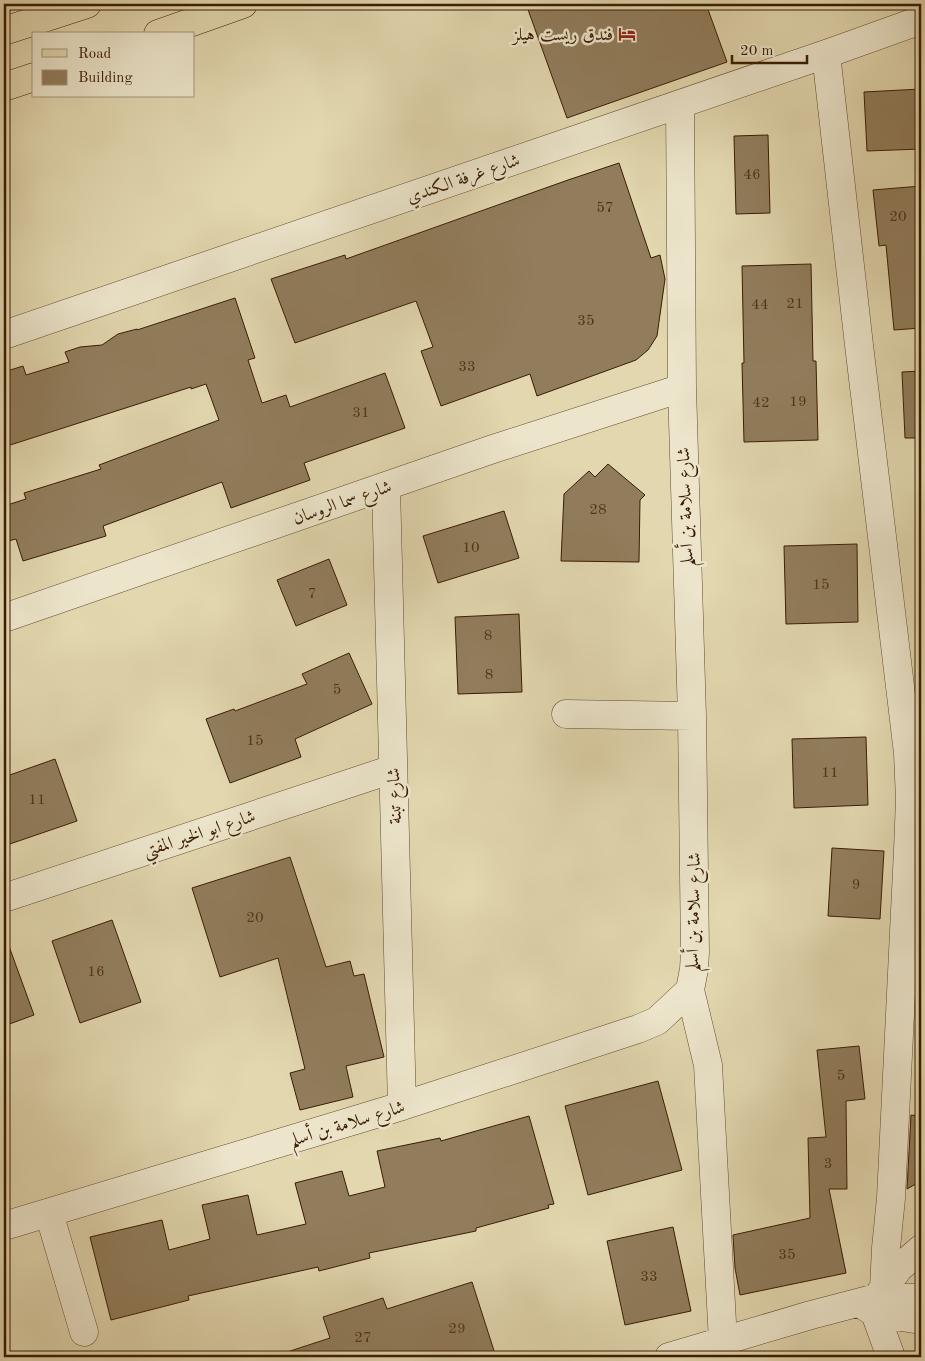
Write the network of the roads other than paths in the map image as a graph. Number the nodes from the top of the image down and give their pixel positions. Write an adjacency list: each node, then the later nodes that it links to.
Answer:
1 (87, 4): 3 (main road)
2 (243, 4): 6 (main road)
3 (41, 10): 5 (main road)
4 (921, 20): 7 (street, شارع غرفة الكندي)
5 (4, 31)
6 (164, 32)
7 (826, 54): 10 (street, شارع غرفة الكندي); 25 (street)
8 (32, 78): 9 (main road)
9 (4, 87)
10 (680, 104): 11 (street, شارع غرفة الكندي); 12 (street, شارع سلامة بن أسلم)
11 (4, 335)
12 (682, 388): 13 (street, شارع سما الروسان); 16 (street, شارع سلامة بن أسلم)
13 (386, 487): 14 (street, شارع سما الروسان); 17 (street, شارع تبنة)
14 (4, 618)
15 (566, 714): 16 (street)
16 (692, 716): 19 (street, شارع سلامة بن أسلم)
17 (393, 769): 18 (street, شارع ابو الخير المفتي); 20 (street, شارع تبنة)
18 (4, 898)
19 (690, 990): 20 (street, شارع سلامة بن أسلم); 28 (street)
20 (402, 1106): 21 (street, شارع سلامة بن أسلم)
21 (49, 1213): 22 (street, شارع سلامة بن أسلم); 27 (street)
22 (4, 1226)
23 (921, 1249): 25 (street)
24 (921, 1298): 25 (street)
25 (874, 1301): 26 (street); 28 (street); 30 (street)
26 (921, 1320)
27 (84, 1332)
28 (724, 1349): 29 (street)
29 (669, 1357)
30 (891, 1357)

